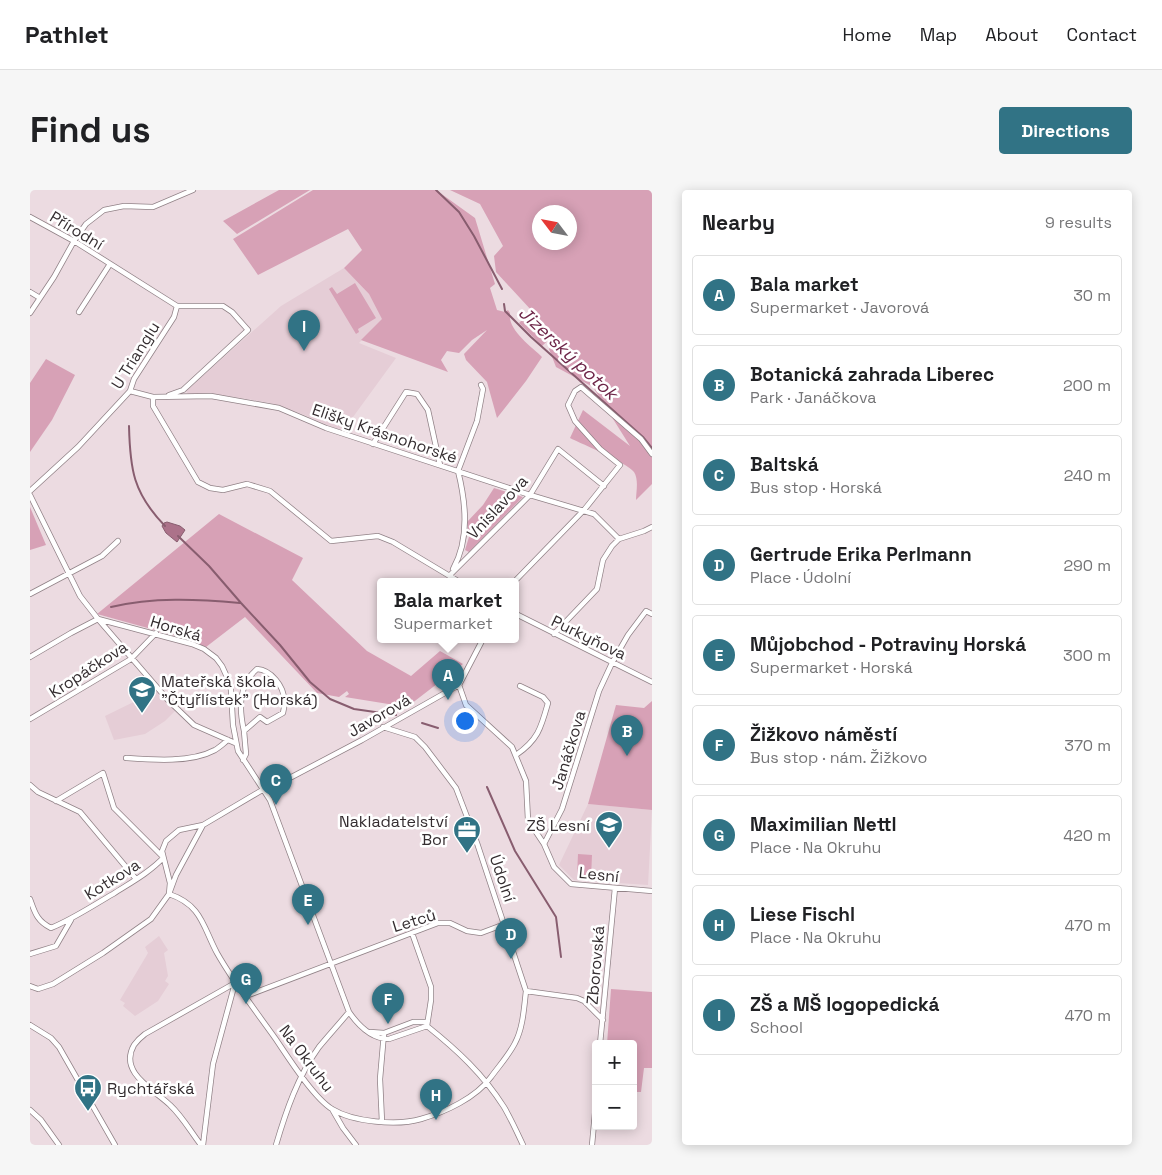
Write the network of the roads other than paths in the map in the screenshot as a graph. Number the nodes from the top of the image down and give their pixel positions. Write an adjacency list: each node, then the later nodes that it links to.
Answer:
1 (193, 190): 3 (street)
2 (30, 217): 3 (street, Přírodní)
3 (74, 241): 4 (street, Přírodní); 6 (street)
4 (110, 264): 7 (street, Přírodní); 8 (street, Přírodní)
5 (30, 292): 6 (street)
6 (40, 298): 9 (street)
7 (177, 306): 11 (street, U Trianglu); 13 (street)
8 (79, 312)
9 (30, 313)
10 (481, 385): 17 (street)
11 (130, 391): 12 (street, Elišky Krásnohorské); 19 (street, U Trianglu)
12 (153, 397): 13 (street, Elišky Krásnohorské); 27 (street)
13 (165, 397): 14 (street, Elišky Krásnohorské)
14 (372, 444): 16 (street, Elišky Krásnohorské); 16 (street)
15 (652, 454): 18 (street)
16 (440, 465): 17 (street, Elišky Krásnohorské)
17 (458, 471): 21 (street, Elišky Krásnohorské); 27 (street)
18 (604, 486): 21 (street, Vnislavova); 22 (street)
19 (30, 491)
20 (30, 495): 26 (street)
21 (530, 495): 22 (street, Elišky Krásnohorské); 27 (street, Vnislavova)
22 (584, 510): 24 (street, Elišky Krásnohorské); 29 (street)
23 (652, 527): 24 (street)
24 (620, 539): 35 (street)
25 (118, 541): 26 (street)
26 (68, 574): 30 (street); 33 (street)
27 (449, 576): 28 (street)
28 (453, 578)
29 (518, 578)
30 (30, 594)
31 (652, 614): 39 (street, Janáčkova)
32 (519, 616): 35 (street, Purkyňova)
33 (98, 619): 34 (street, Horská); 37 (street); 38 (street)
34 (156, 633): 38 (street, Kropáčkova); 47 (street, Horská)
35 (554, 634): 39 (street, Purkyňova)
36 (481, 643): 41 (street)
37 (30, 657)
38 (131, 659): 43 (street, Kropáčkova); 46 (street)
39 (612, 663): 40 (street, Purkyňova); 55 (street, Janáčkova)
40 (652, 682)
41 (459, 685): 44 (street, Javorová); 48 (street, Lesní)
42 (520, 686): 48 (street)
43 (30, 719)
44 (383, 727): 52 (street, Javorová); 63 (street, Údolní)
45 (244, 731): 45 (street); 50 (street)
46 (228, 740): 47 (street); 49 (street)
47 (235, 743): 50 (street, Horská)
48 (516, 755): 55 (street, Lesní)
49 (126, 758)
50 (243, 760): 52 (street, Horská)
51 (30, 785): 53 (street)
52 (265, 790): 54 (street, Javorová); 66 (street, Horská)
53 (56, 801): 56 (street); 57 (street)
54 (202, 825): 56 (street, Kotkova); 60 (street)
55 (544, 844): 58 (street, Lesní)
56 (163, 858): 57 (street, Kotkova); 60 (street)
57 (136, 880): 62 (street, Kotkova)
58 (615, 888): 59 (street, Lesní); 72 (street, Zborovská)
59 (652, 891)
60 (169, 894): 67 (street, Na Okruhu); 68 (street)
61 (30, 899): 62 (street)
62 (71, 920): 65 (street, Kotkova)
63 (505, 924): 64 (street, Letců); 69 (street, Údolní)
64 (412, 933): 66 (street, Letců); 73 (street)
65 (30, 954)
66 (331, 962): 70 (street, Letců); 71 (street, Horská)
67 (235, 983): 70 (street, Na Okruhu); 87 (street); 87 (street)
68 (30, 986)
69 (526, 991): 72 (street); 80 (street, Na Okruhu)
70 (246, 996): 79 (street, Na Okruhu)
71 (349, 1012): 75 (street); 79 (street)
72 (603, 1020): 78 (street, Zborovská)
73 (426, 1024): 76 (street); 77 (street); 80 (street)
74 (30, 1025): 86 (street)
75 (368, 1031): 76 (street); 77 (street)
76 (384, 1032): 77 (street)
77 (384, 1039): 83 (street)
78 (600, 1040)
79 (302, 1076): 81 (street, Na Okruhu); 88 (street)
80 (487, 1082): 83 (street, Na Okruhu); 90 (street)
81 (332, 1109): 83 (street, Na Okruhu); 89 (street)
82 (30, 1110): 85 (street)
83 (382, 1122)
84 (593, 1130): 91 (street)
85 (58, 1145)
86 (115, 1145)
87 (202, 1145)
88 (276, 1145)
89 (356, 1145)
90 (523, 1145)
91 (592, 1145)

